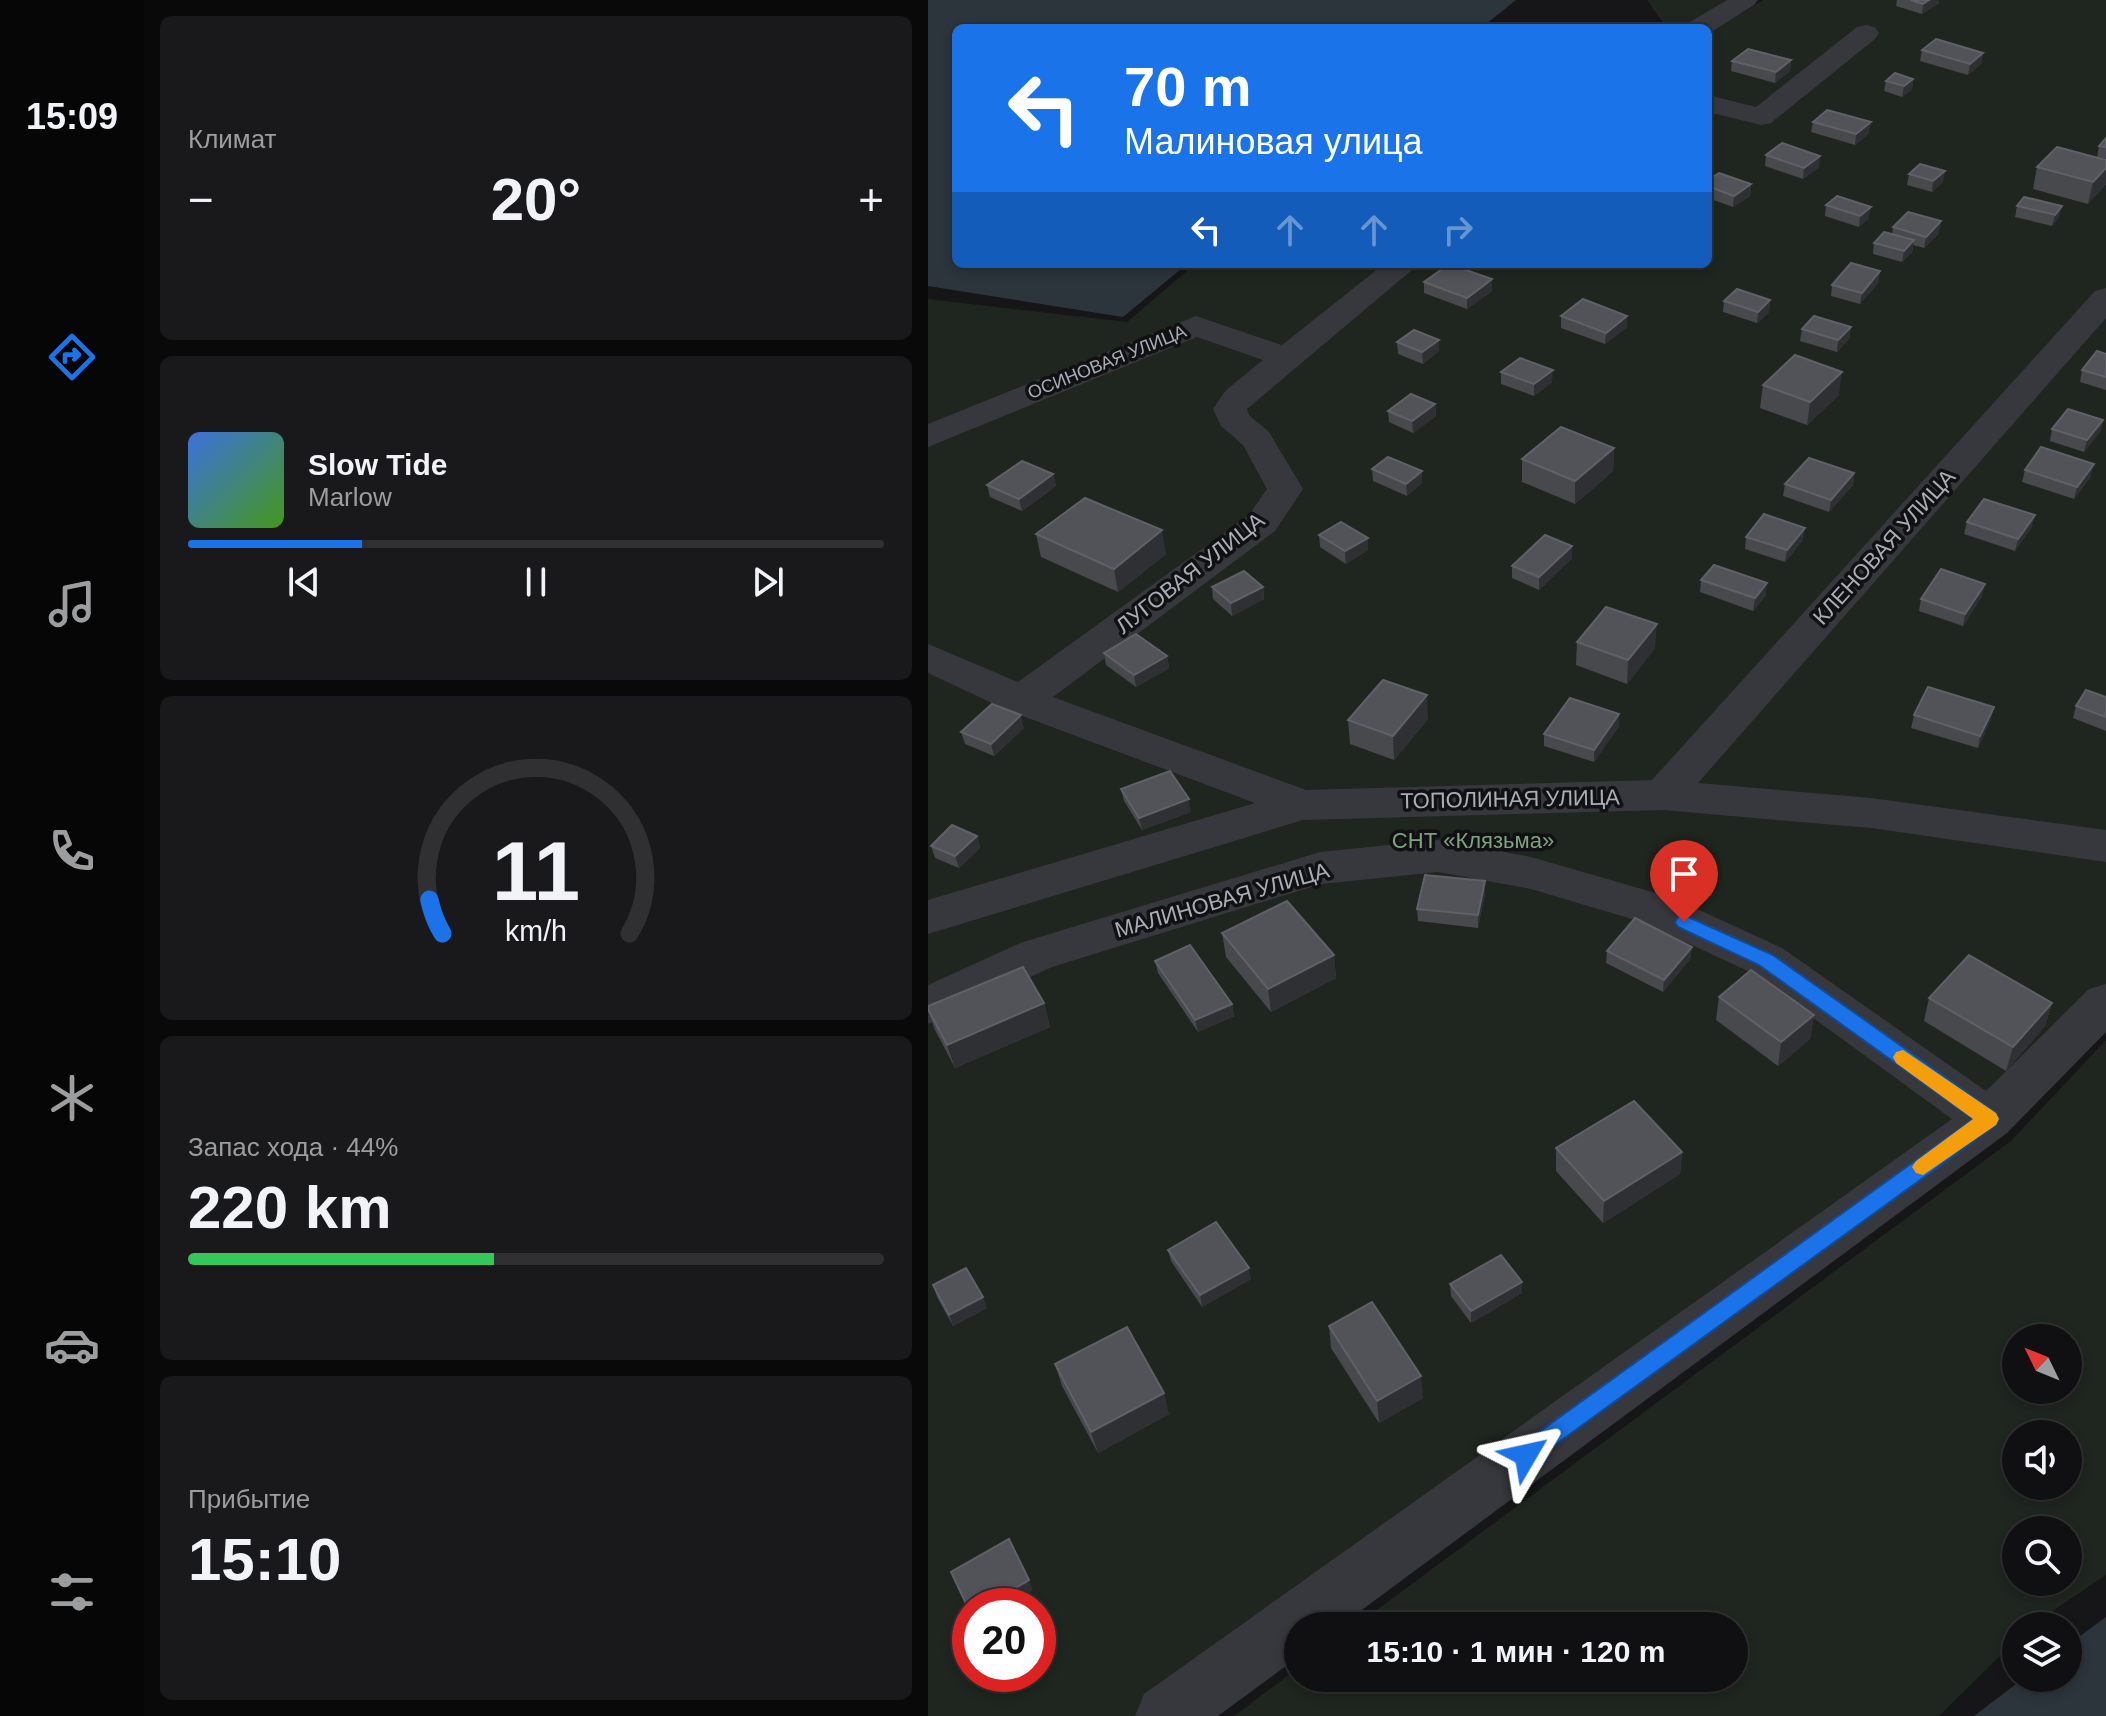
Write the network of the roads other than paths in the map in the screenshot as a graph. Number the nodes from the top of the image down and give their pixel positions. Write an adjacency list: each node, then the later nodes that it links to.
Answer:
1 (1745, 0): 2 (lane)
2 (1706, 24)
3 (1866, 33): 4 (lane)
4 (1712, 104)
5 (1398, 268): 7 (lane, ЛУГОВАЯ УЛИЦА)
6 (2106, 298): 11 (lane, КЛЕНОВАЯ УЛИЦА)
7 (1288, 358): 8 (lane, ОСИНОВАЯ УЛИЦА); 10 (lane, ЛУГОВАЯ УЛИЦА)
8 (928, 436)
9 (928, 657): 10 (lane)
10 (1021, 700): 12 (lane)
11 (1663, 795): 12 (lane, ТОПОЛИНАЯ УЛИЦА); 13 (lane, ТОПОЛИНАЯ УЛИЦА)
12 (1303, 805): 14 (lane, ТОПОЛИНАЯ УЛИЦА)
13 (2106, 846)
14 (1157, 847): 15 (lane, ТОПОЛИНАЯ УЛИЦА); 16 (lane)
15 (1007, 894): 17 (lane, ТОПОЛИНАЯ УЛИЦА); 18 (lane)
16 (1190, 908): 18 (lane, МАЛИНОВАЯ УЛИЦА); 21 (lane, МАЛИНОВАЯ УЛИЦА)
17 (928, 917)
18 (1036, 955): 20 (lane, МАЛИНОВАЯ УЛИЦА)
19 (2106, 1002): 21 (lane)
20 (928, 1006)
21 (1989, 1119): 22 (lane)
22 (1166, 1716)

